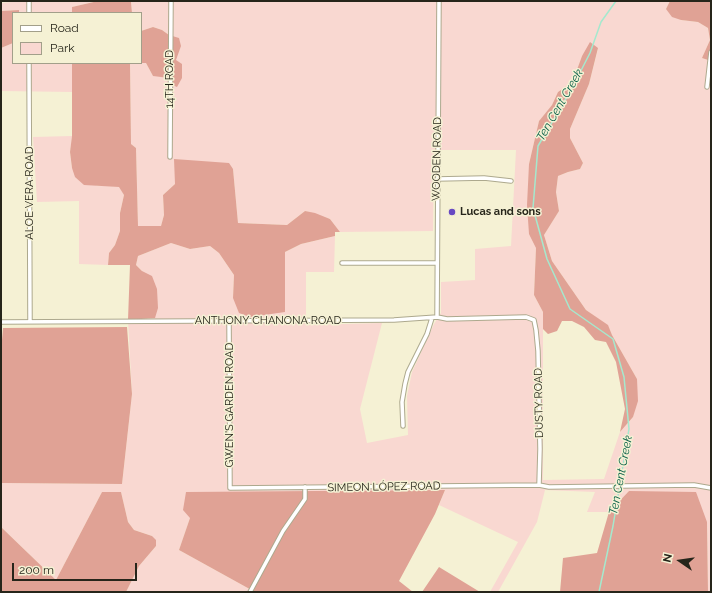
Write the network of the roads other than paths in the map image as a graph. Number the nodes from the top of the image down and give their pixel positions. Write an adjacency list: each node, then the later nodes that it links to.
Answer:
1 (29, 1): 4 (street)
2 (171, 1): 8 (street, 14TH ROAD)
3 (439, 1): 9 (street, WOODEN ROAD)
4 (29, 12)
5 (711, 52): 7 (street)
6 (29, 64): 17 (street, ALOE VERA ROAD)
7 (707, 87)
8 (170, 157)
9 (437, 179): 10 (street); 12 (street, WOODEN ROAD)
10 (511, 181)
11 (342, 263): 12 (street)
12 (436, 263): 13 (street, WOODEN ROAD)
13 (434, 318): 14 (street, ANTHONY CHANONA ROAD); 15 (street, ANTHONY CHANONA ROAD); 18 (street, WOODEN ROAD)
14 (534, 320): 19 (street, DUSTY ROAD)
15 (229, 321): 17 (street, ANTHONY CHANONA ROAD); 20 (street, GWEN'S GARDEN ROAD)
16 (1, 322): 17 (street, ANTHONY CHANONA ROAD)
17 (30, 322)
18 (403, 426)
19 (539, 485): 21 (street, SIMEON LÓPEZ ROAD); 22 (street, SIMEON LÓPEZ ROAD)
20 (230, 488): 21 (street, SIMEON LÓPEZ ROAD)
21 (305, 488): 23 (street)
22 (711, 488)
23 (250, 592)

